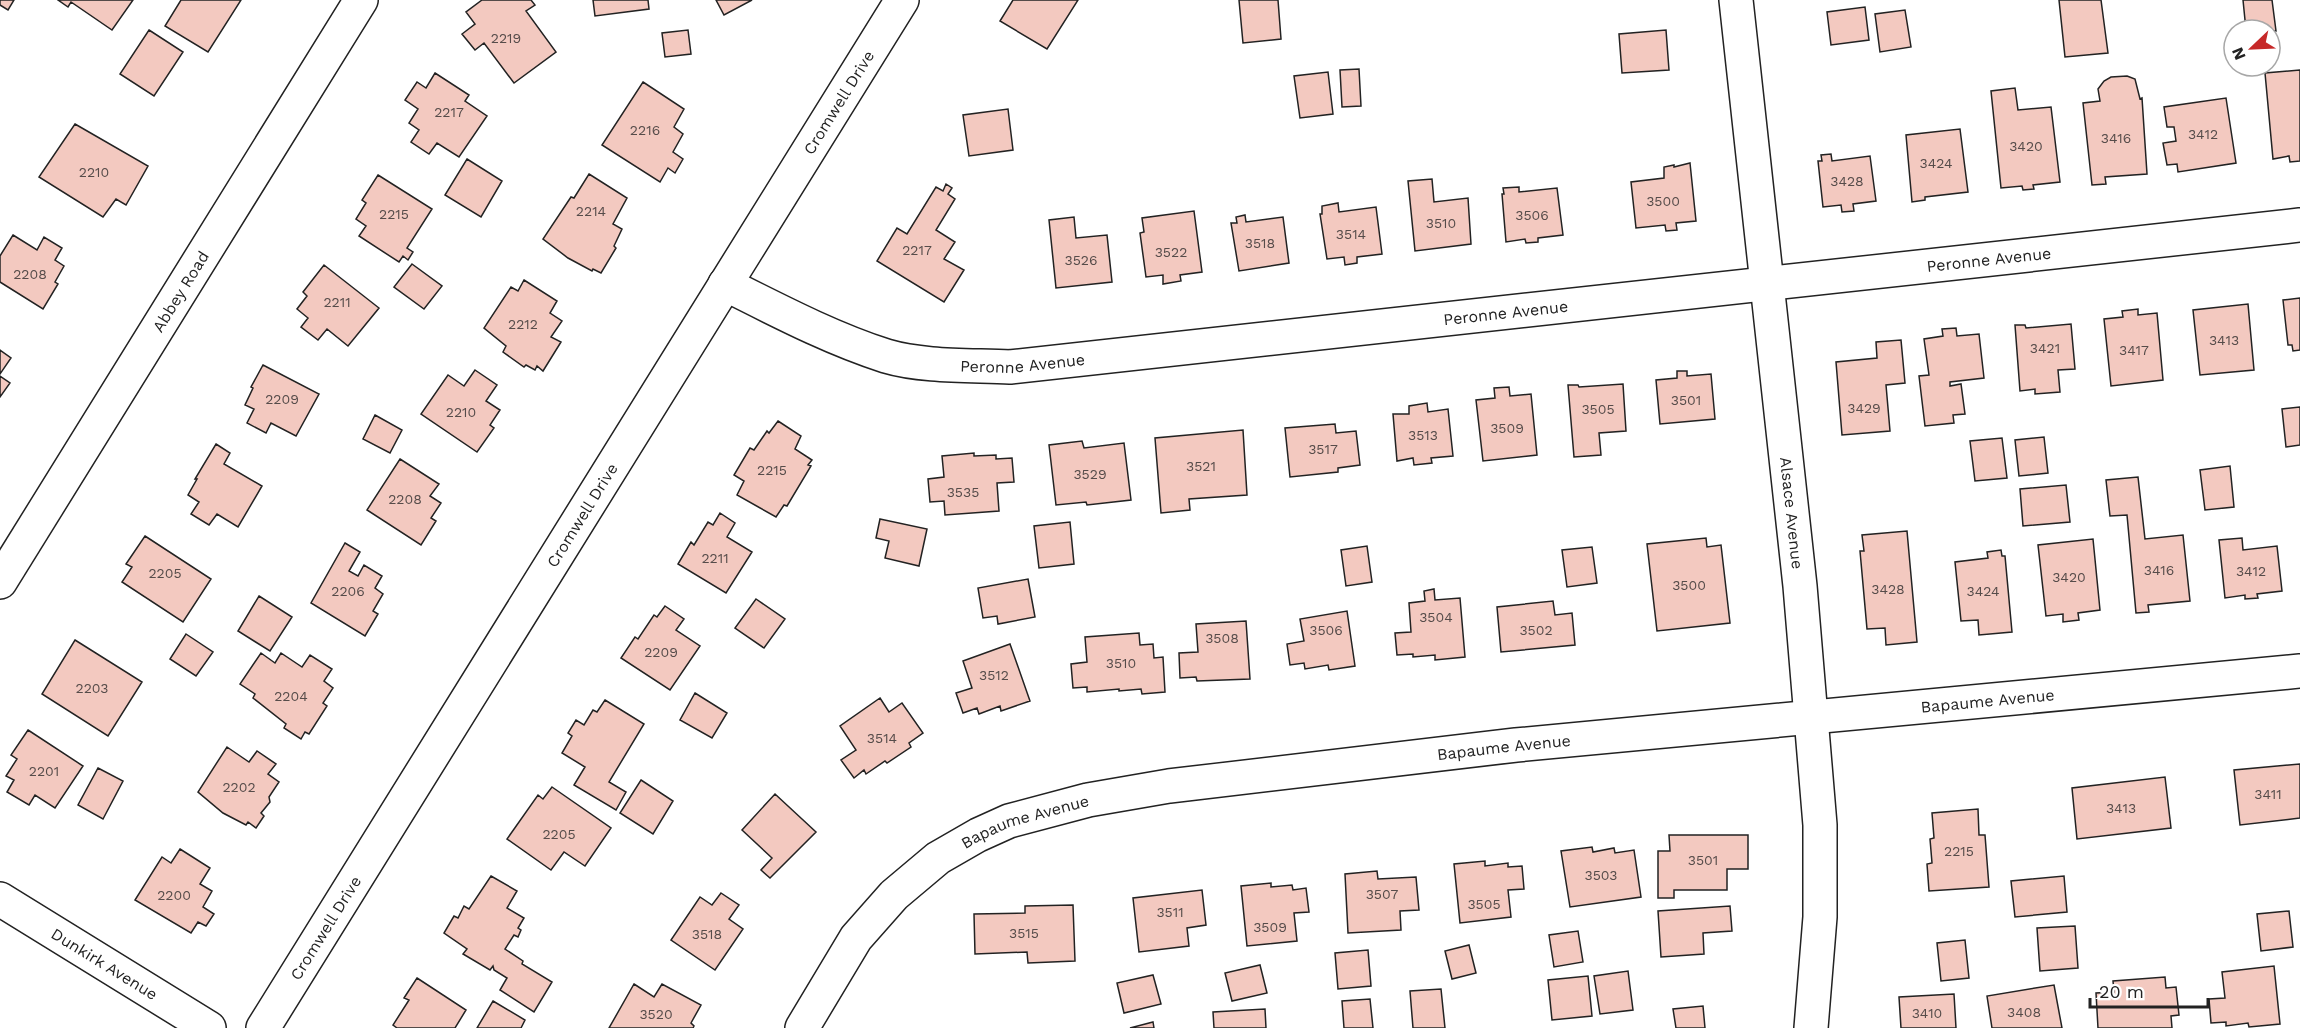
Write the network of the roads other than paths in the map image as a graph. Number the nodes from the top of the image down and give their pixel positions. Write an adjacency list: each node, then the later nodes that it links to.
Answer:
1 (361, 0): 7 (street, Abbey Road)
2 (902, 0): 5 (street, Cromwell Drive)
3 (1736, 0): 6 (street, Alsace Avenue)
4 (2300, 225): 6 (street, Peronne Avenue)
5 (725, 284): 6 (street, Peronne Avenue); 12 (street, Cromwell Drive)
6 (1767, 284): 9 (street, Alsace Avenue)
7 (0, 582)
8 (2300, 671): 9 (street, Bapaume Avenue)
9 (1812, 717): 13 (street, Bapaume Avenue); 14 (street, Alsace Avenue)
10 (0, 899): 11 (street, Dunkirk Avenue)
11 (208, 1028)
12 (263, 1028)
13 (802, 1028)
14 (1811, 1028)

